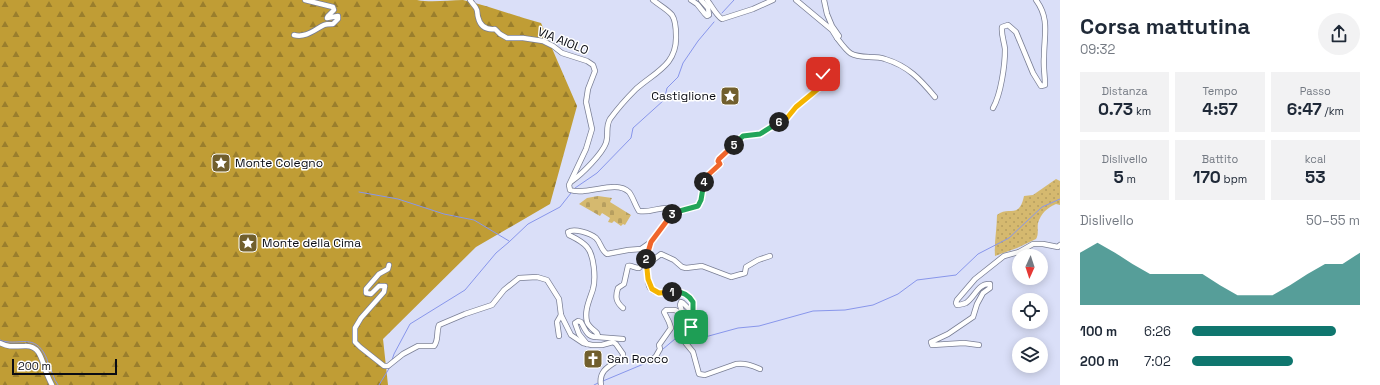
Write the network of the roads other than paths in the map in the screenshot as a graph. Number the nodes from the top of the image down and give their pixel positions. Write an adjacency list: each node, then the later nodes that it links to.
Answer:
1 (305, 0): 11 (street)
2 (470, 0): 16 (street, VIA AIOLO)
3 (653, 0): 16 (street)
4 (691, 0): 5 (street)
5 (701, 0)
6 (707, 0): 7 (street)
7 (773, 0)
8 (796, 0): 12 (street)
9 (824, 0): 12 (street)
10 (1036, 0): 15 (street)
11 (294, 35)
12 (837, 38): 14 (street)
13 (823, 74): 17 (street)
14 (935, 97)
15 (993, 108)
16 (571, 181): 17 (street)
17 (673, 213): 18 (street)
18 (651, 242): 21 (street); 28 (street)
19 (1060, 244): 32 (street)
20 (770, 256): 23 (street)
21 (646, 258): 23 (street); 24 (street)
22 (389, 265): 26 (street)
23 (648, 267): 25 (street)
24 (624, 308)
25 (691, 312): 33 (street); 34 (street)
26 (561, 315): 27 (street); 31 (street)
27 (559, 336)
28 (597, 337): 29 (street); 31 (street)
29 (623, 339)
30 (0, 343): 35 (street)
31 (587, 344): 36 (street)
32 (979, 345)
33 (653, 358)
34 (760, 369)
35 (52, 385)
36 (601, 385)

